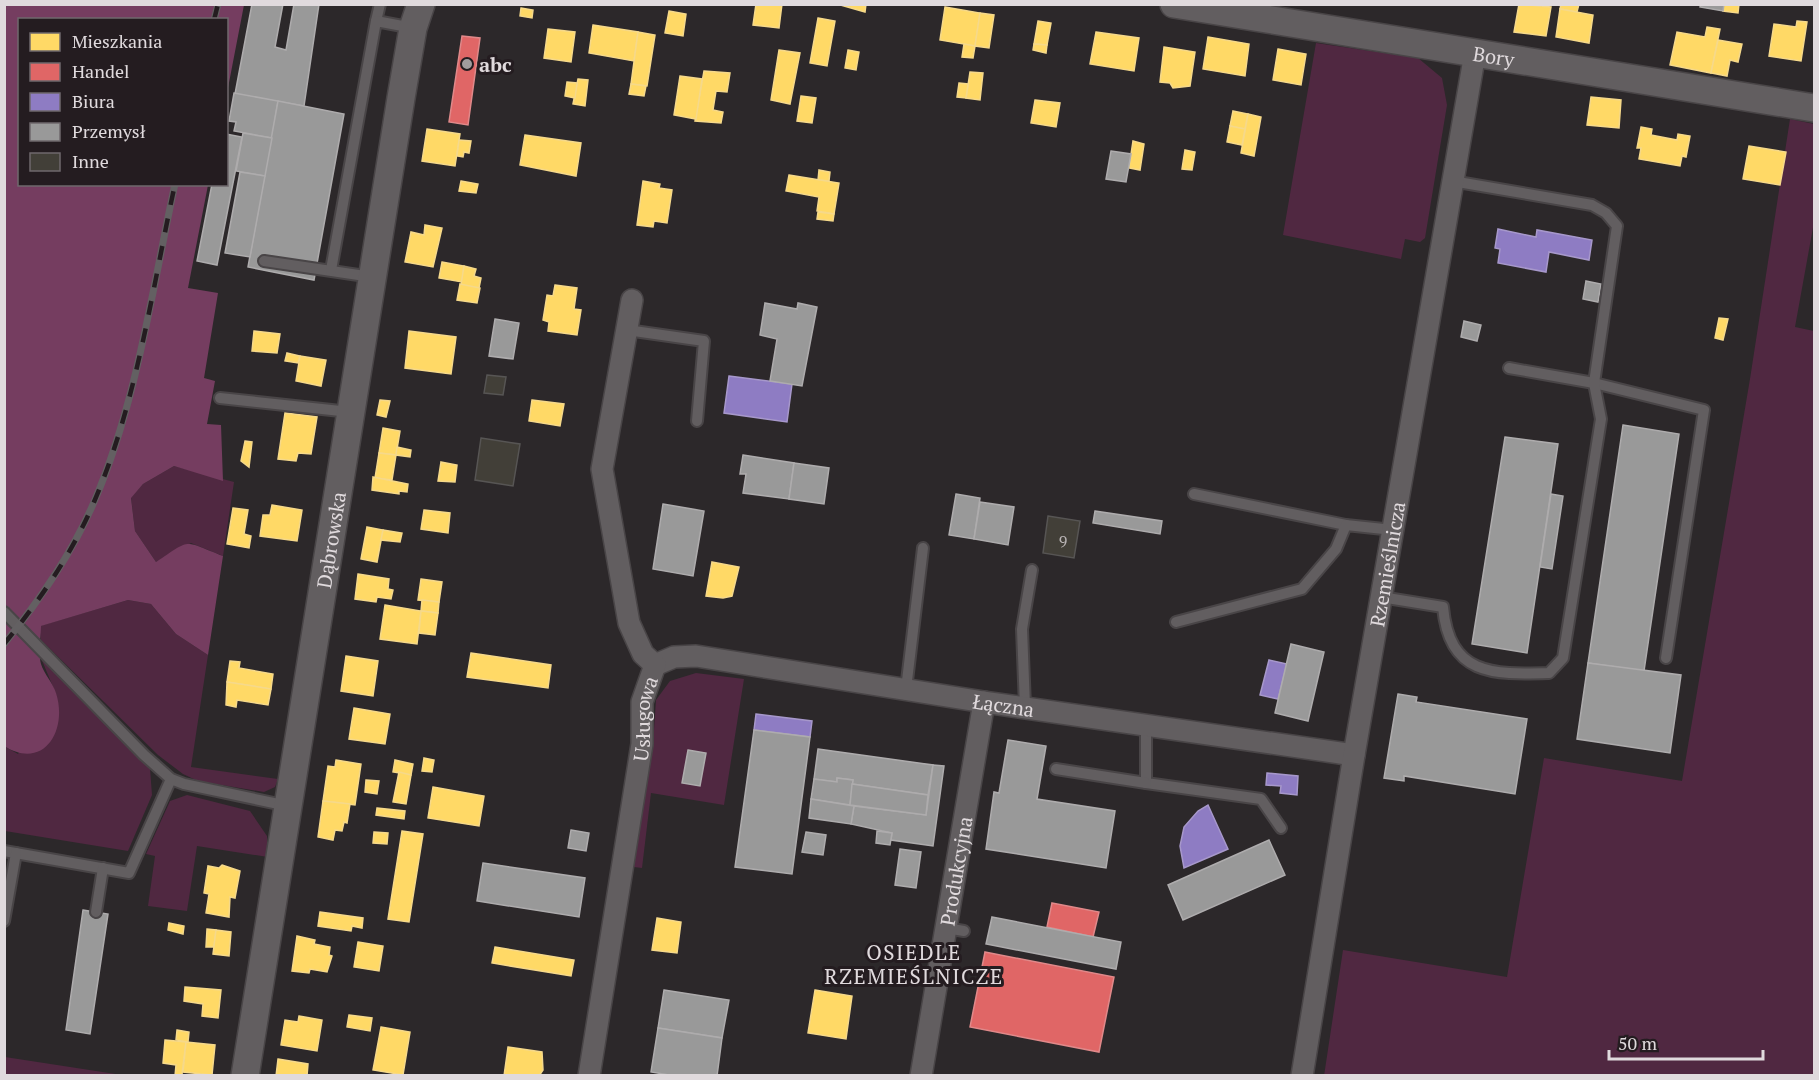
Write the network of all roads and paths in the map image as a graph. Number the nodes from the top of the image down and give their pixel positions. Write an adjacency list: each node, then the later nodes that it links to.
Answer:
1 (380, 4): 4 (lane)
2 (1174, 4): 5 (street, Bory)
3 (417, 16): 4 (lane); 10 (street, Dąbrowska)
4 (376, 21): 9 (lane)
5 (1475, 53): 6 (street, Bory); 7 (street, Rzemieślnicza)
6 (1815, 108)
7 (1452, 181): 14 (lane); 20 (street, Rzemieślnicza)
8 (264, 261): 9 (lane)
9 (331, 270): 10 (lane)
10 (372, 277): 16 (street, Dąbrowska)
11 (632, 300): 12 (street, Usługowa)
12 (627, 330): 17 (lane); 27 (street, Usługowa)
13 (1509, 368): 14 (lane)
14 (1594, 383): 23 (lane); 26 (lane)
15 (220, 398): 16 (lane)
16 (351, 412): 36 (street, Dąbrowska)
17 (697, 421)
18 (1194, 495): 19 (lane)
19 (1346, 525): 20 (lane); 25 (lane)
20 (1393, 530): 23 (street, Rzemieślnicza)
21 (923, 548): 28 (lane)
22 (1032, 570): 30 (lane)
23 (1381, 597): 32 (street, Rzemieślnicza)
24 (4, 612): 34 (lane)
25 (1176, 622)
26 (1666, 658)
27 (655, 665): 28 (street, Łączna); 44 (street, Usługowa)
28 (906, 689): 29 (street, Łączna)
29 (984, 702): 30 (street, Łączna); 45 (street, Produkcyjna)
30 (1025, 707): 31 (street, Łączna)
31 (1146, 725): 32 (street, Łączna); 35 (lane)
32 (1354, 755): 46 (street, Rzemieślnicza)
33 (1056, 769): 35 (lane)
34 (171, 779): 36 (lane); 40 (lane)
35 (1146, 783): 37 (lane)
36 (288, 806): 43 (street, Dąbrowska)
37 (1281, 828)
38 (4, 851): 39 (lane)
39 (16, 853): 40 (lane); 42 (lane)
40 (102, 868): 41 (lane)
41 (96, 912)
42 (4, 921)
43 (245, 1076)
44 (589, 1076)
45 (921, 1076)
46 (1302, 1076)

